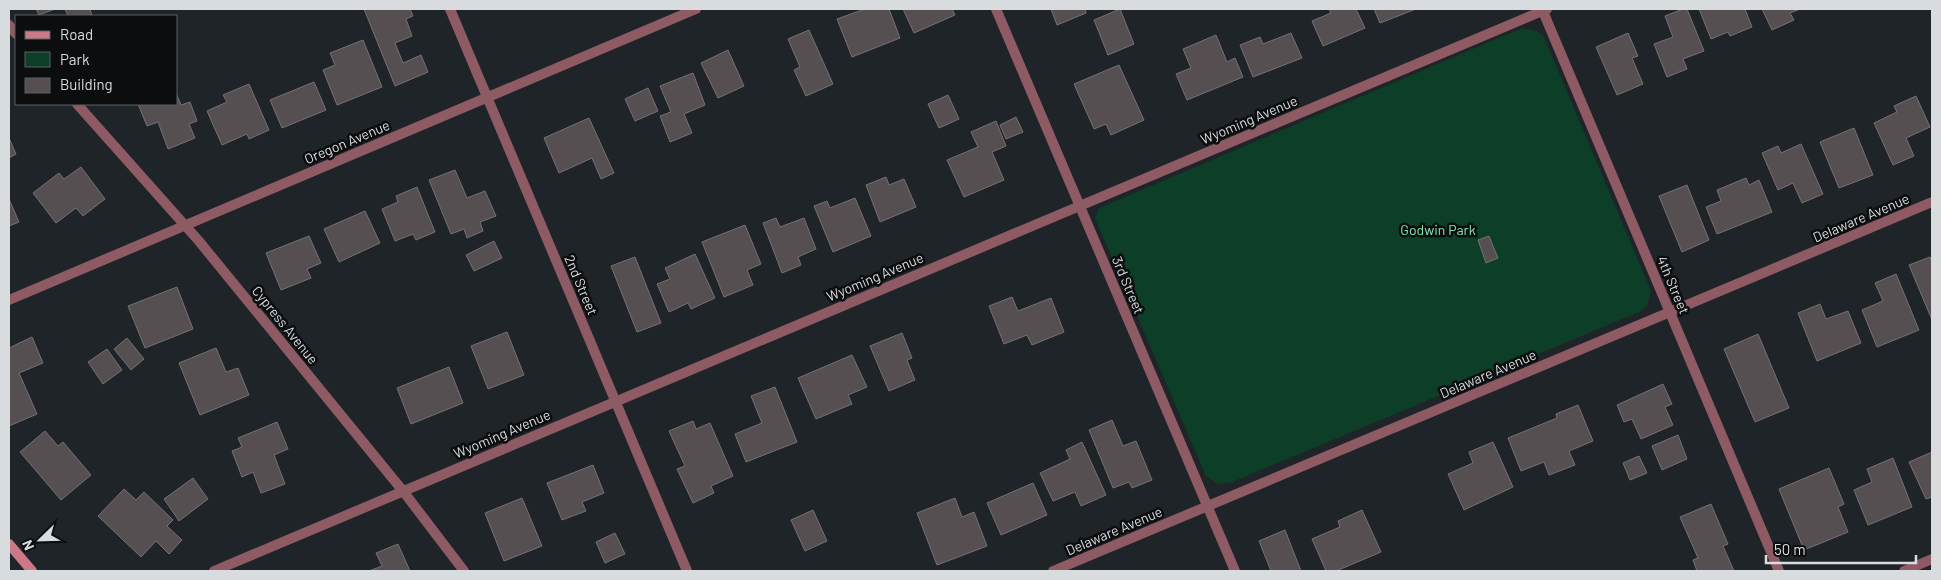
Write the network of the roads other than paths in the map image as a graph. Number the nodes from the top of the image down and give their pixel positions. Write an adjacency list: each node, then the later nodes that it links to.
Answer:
1 (450, 9): 5 (street, 2nd Street)
2 (696, 9): 5 (street, Oregon Avenue)
3 (996, 9): 8 (street, 3rd Street)
4 (1544, 9): 8 (street, Wyoming Avenue); 11 (street, 4th Street)
5 (487, 97): 9 (street, Oregon Avenue); 12 (street, 2nd Street)
6 (78, 105): 9 (street, Cypress Avenue)
7 (1932, 202): 11 (street, Delaware Avenue)
8 (1080, 207): 12 (street, Wyoming Avenue); 14 (street, 3rd Street)
9 (184, 226): 10 (street, Oregon Avenue); 13 (street, Cypress Avenue)
10 (9, 300)
11 (1670, 313): 14 (street, Delaware Avenue); 23 (street, 4th Street)
12 (615, 401): 13 (street, Wyoming Avenue); 20 (street, 2nd Street)
13 (403, 490): 18 (street, Wyoming Avenue); 19 (street, Cypress Avenue)
14 (1207, 506): 21 (street, Delaware Avenue); 22 (street, 3rd Street)
15 (9, 544): 17 (street)
16 (1932, 559): 24 (street)
17 (32, 571)
18 (214, 571)
19 (464, 571)
20 (687, 571)
21 (1053, 571)
22 (1234, 571)
23 (1779, 571)
24 (1904, 571)

